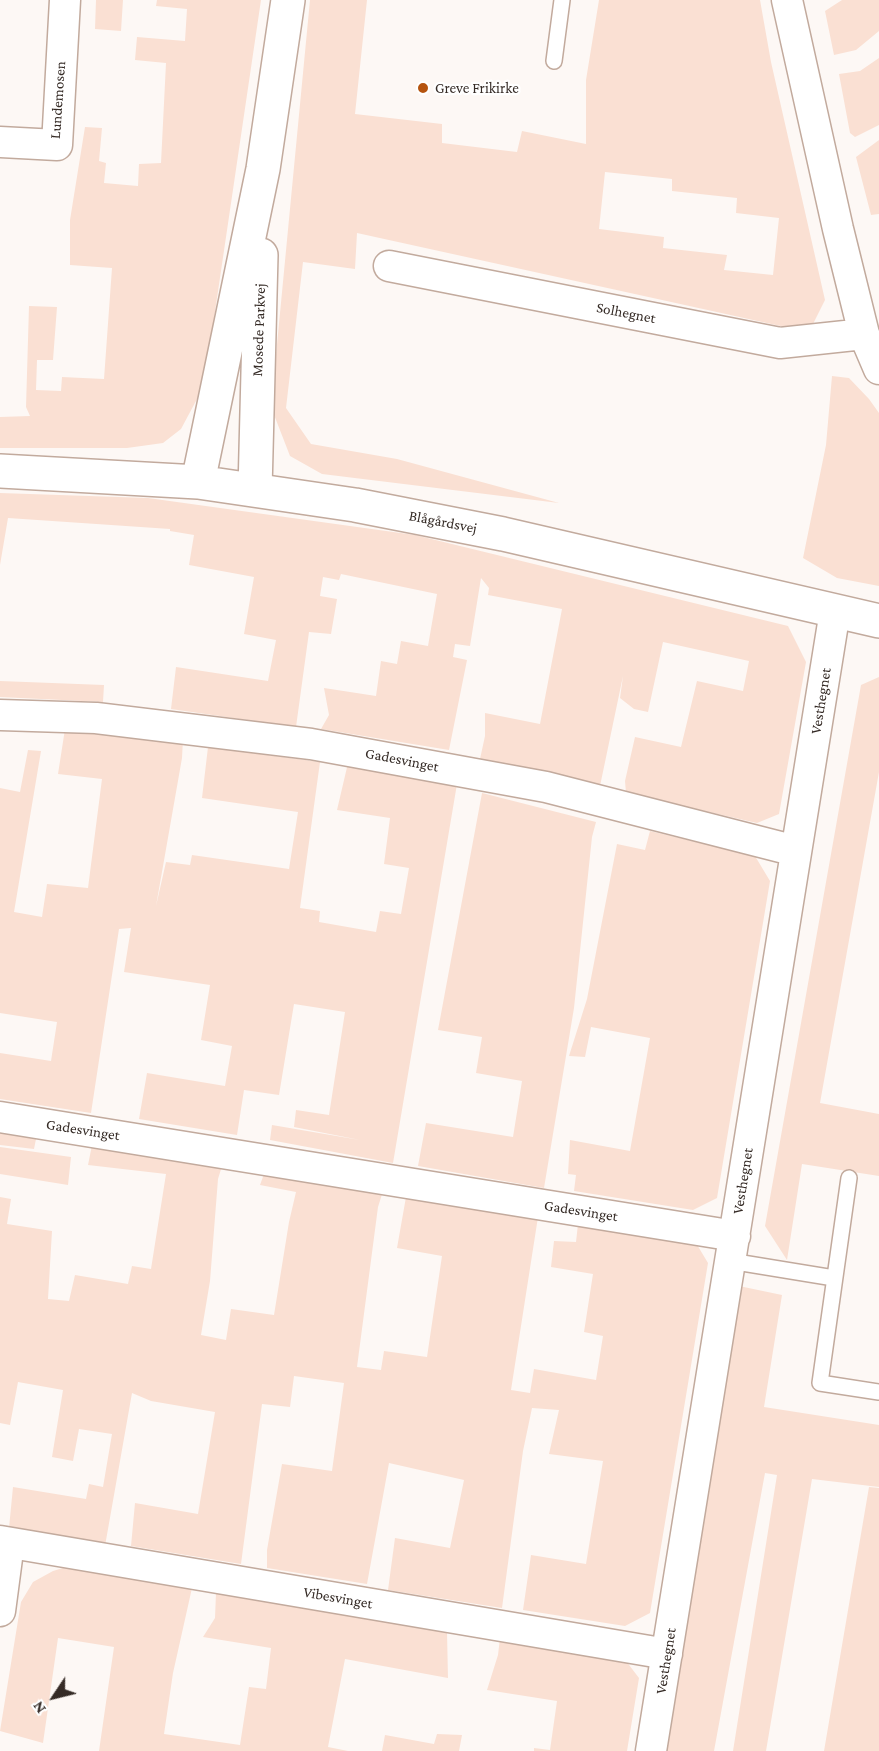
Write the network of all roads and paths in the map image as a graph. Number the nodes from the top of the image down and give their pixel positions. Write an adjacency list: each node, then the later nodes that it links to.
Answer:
1 (64, 0): 6 (street, Lundemosen)
2 (288, 0): 7 (street, Mosede Parkvej)
3 (562, 0): 5 (lane)
4 (787, 0): 9 (street)
5 (554, 61)
6 (0, 142)
7 (263, 169): 12 (street, Mosede Parkvej); 13 (street, Mosede Parkvej)
8 (389, 266): 9 (street, Solhegnet)
9 (864, 334): 10 (street)
10 (879, 369)
11 (0, 471): 12 (street, Blågårdsvej)
12 (198, 482): 13 (street, Blågårdsvej)
13 (255, 490): 14 (street, Blågårdsvej)
14 (835, 612): 15 (street, Blågårdsvej); 17 (street, Vesthegnet)
15 (879, 621)
16 (0, 715): 17 (street, Gadesvinget)
17 (796, 851): 20 (street, Vesthegnet)
18 (0, 1117): 20 (street, Gadesvinget)
19 (849, 1178): 21 (lane)
20 (732, 1249): 21 (lane); 25 (street, Vesthegnet)
21 (834, 1278): 22 (lane)
22 (879, 1392)
23 (4, 1542): 24 (street, Vibesvinget); 25 (street, Vibesvinget)
24 (0, 1611)
25 (667, 1654): 26 (street, Vesthegnet)
26 (651, 1751)

